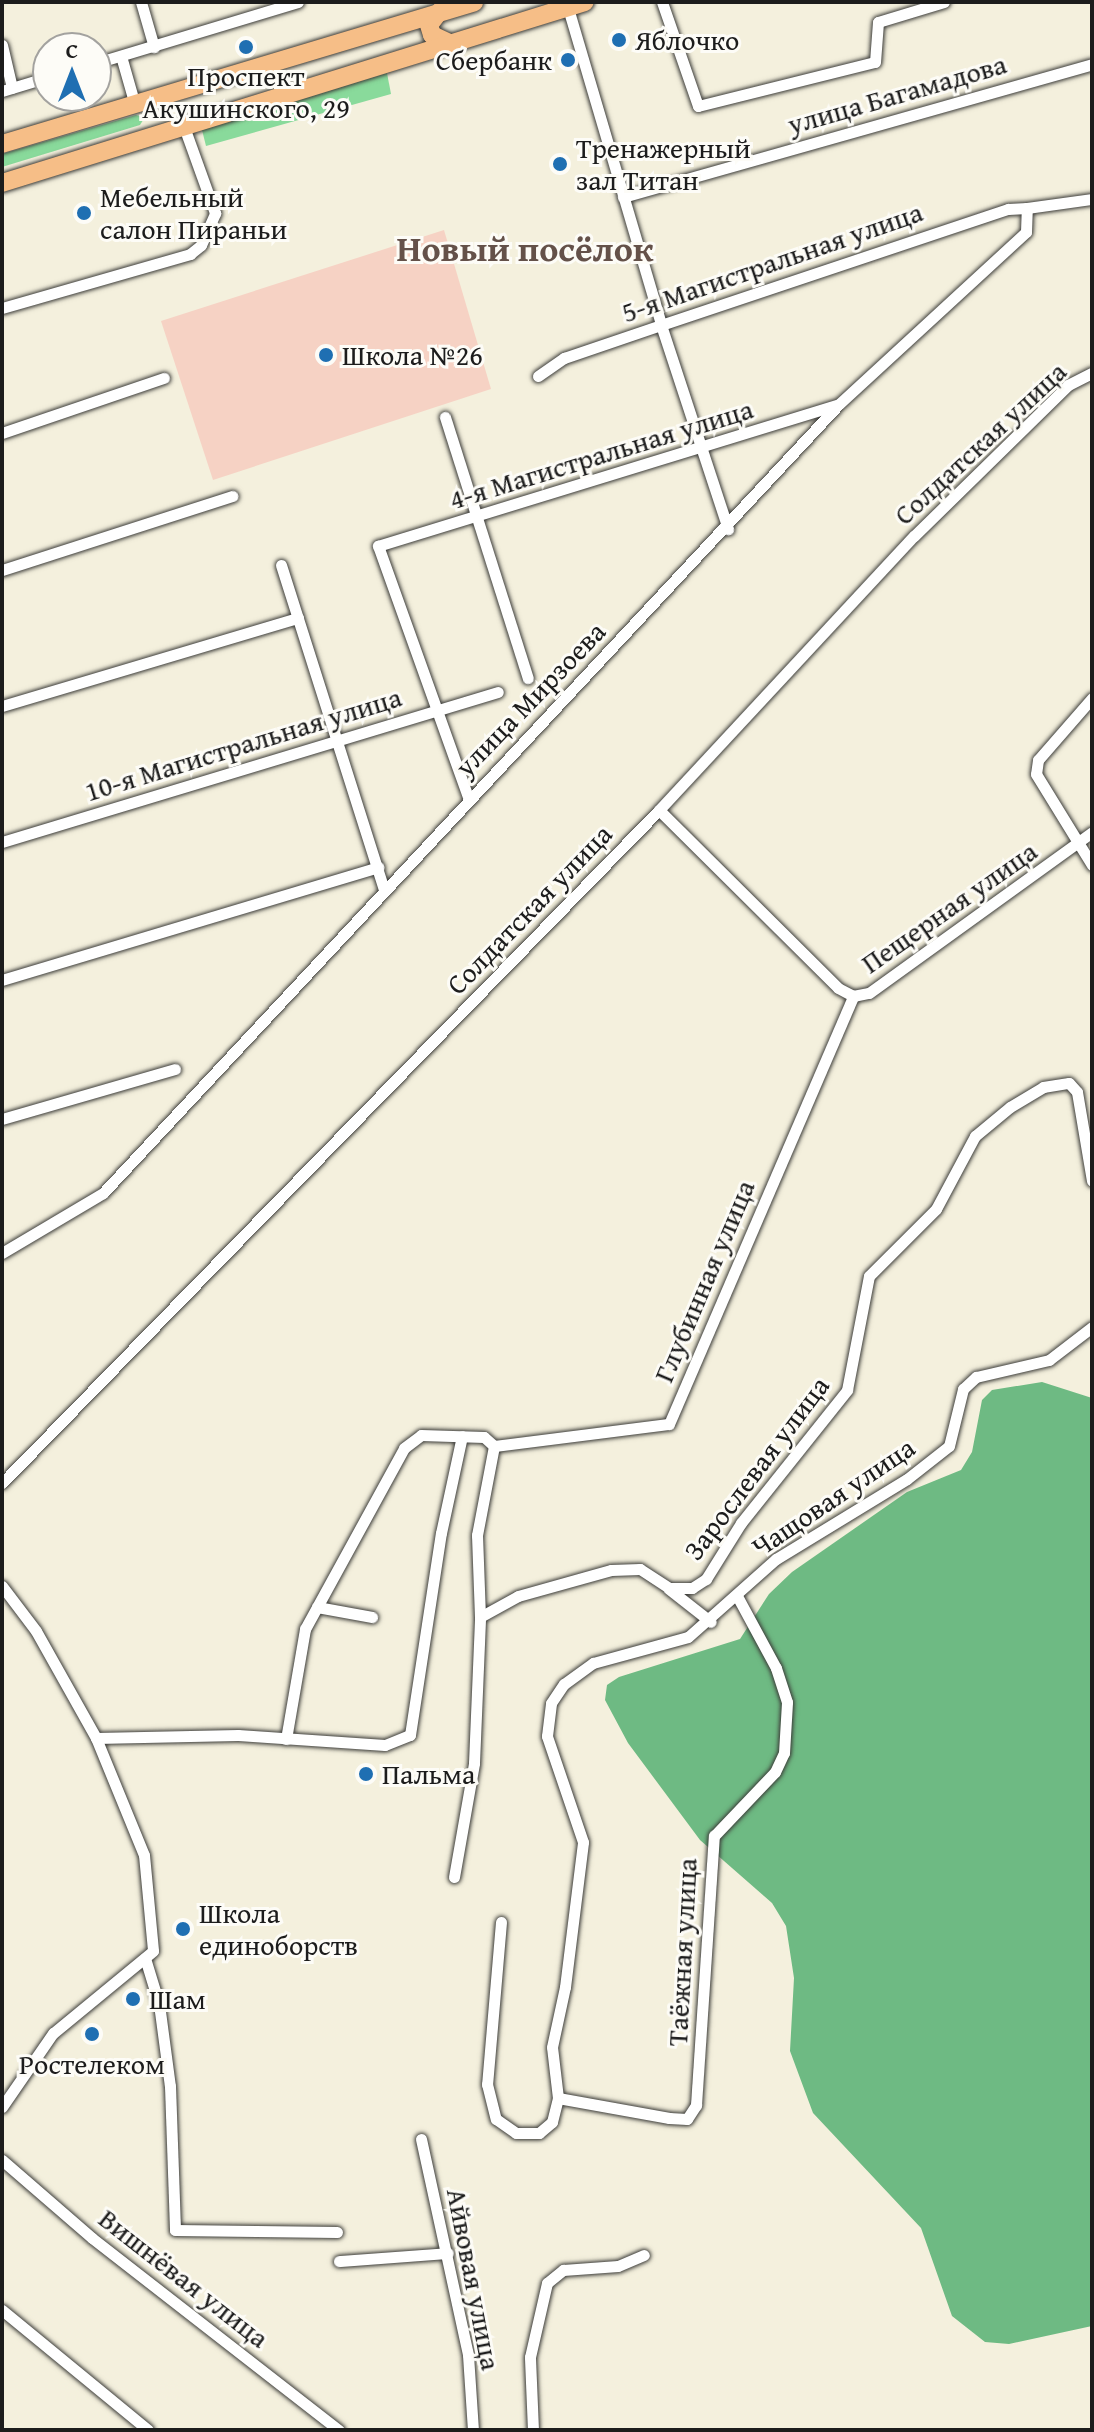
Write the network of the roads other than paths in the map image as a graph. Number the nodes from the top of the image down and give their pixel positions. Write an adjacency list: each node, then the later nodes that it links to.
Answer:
1 (141, 2): 10 (street)
2 (298, 2): 10 (street)
3 (474, 2): 7 (main road)
4 (662, 2): 5 (street)
5 (944, 2)
6 (576, 5): 9 (main road); 21 (street)
7 (439, 12): 9 (main road); 16 (main road)
8 (2, 45): 15 (street)
9 (453, 45): 17 (main road)
10 (154, 47): 11 (street)
11 (121, 56): 12 (street); 16 (street)
12 (112, 59)
13 (1092, 64): 21 (street, улица Багамадова)
14 (32, 82): 15 (street)
15 (7, 89)
16 (135, 105): 18 (main road); 19 (main road)
17 (184, 127): 18 (main road); 24 (street)
18 (146, 139): 20 (main road)
19 (2, 144)
20 (2, 183)
21 (623, 197): 25 (street)
22 (1092, 199): 23 (street)
23 (1027, 208): 25 (street, 5-я Магистральная улица); 29 (street, улица Мирзоева)
24 (2, 308)
25 (661, 325): 27 (street, 5-я Магистральная улица); 32 (street)
26 (1092, 373): 46 (street, Солдатская улица)
27 (538, 376)
28 (164, 378): 31 (street)
29 (839, 404): 32 (street, 4-я Магистральная улица); 35 (street, улица Мирзоева)
30 (445, 417): 34 (street)
31 (2, 433)
32 (700, 450): 34 (street, 4-я Магистральная улица); 35 (street)
33 (232, 496): 37 (street)
34 (477, 517): 39 (street); 43 (street, 4-я Магистральная улица)
35 (728, 529): 45 (street, улица Мирзоева)
36 (281, 565): 38 (street)
37 (2, 570)
38 (298, 618): 42 (street); 44 (street)
39 (528, 678)
40 (498, 692): 43 (street, 10-я Магистральная улица)
41 (1092, 698): 49 (street)
42 (2, 706)
43 (437, 711): 44 (street, 10-я Магистральная улица); 45 (street)
44 (337, 741): 48 (street, 10-я Магистральная улица); 51 (street)
45 (468, 797): 52 (street, улица Мирзоева)
46 (659, 810): 54 (street, Пещерная улица); 62 (street, Солдатская улица)
47 (1092, 832): 49 (street, Пещерная улица)
48 (2, 842)
49 (1079, 846): 50 (street); 54 (street, Пещерная улица)
50 (1092, 865)
51 (378, 867): 52 (street); 53 (street)
52 (384, 889): 58 (street, улица Мирзоева)
53 (2, 980)
54 (853, 996): 61 (street, Глубинная улица)
55 (175, 1069): 56 (street)
56 (2, 1119)
57 (1092, 1181): 64 (street, Зарослевая улица)
58 (2, 1253)
59 (1092, 1327): 65 (street, Чащовая улица)
60 (462, 1436): 61 (street); 66 (street); 71 (street)
61 (494, 1446): 68 (street)
62 (2, 1483)
63 (2, 1586): 70 (street)
64 (669, 1588): 68 (street, Зарослевая улица); 69 (street)
65 (737, 1596): 69 (street, Чащовая улица); 75 (street, Таёжная улица)
66 (317, 1607): 67 (street); 71 (street)
67 (372, 1617)
68 (480, 1617): 72 (street)
69 (711, 1622): 75 (street, Чащовая улица)
70 (96, 1738): 71 (street); 74 (street)
71 (286, 1739)
72 (454, 1877)
73 (501, 1922): 75 (street)
74 (145, 1958): 76 (street); 79 (street)
75 (558, 2098)
76 (2, 2107)
77 (421, 2139): 80 (street, Айвовая улица)
78 (2, 2160): 85 (street, Вишнёвая улица)
79 (337, 2232)
80 (448, 2253): 82 (street); 86 (street, Айвовая улица)
81 (644, 2255): 87 (street)
82 (339, 2261)
83 (2, 2310): 84 (street)
84 (148, 2430)
85 (339, 2430)
86 (473, 2430)
87 (533, 2430)

